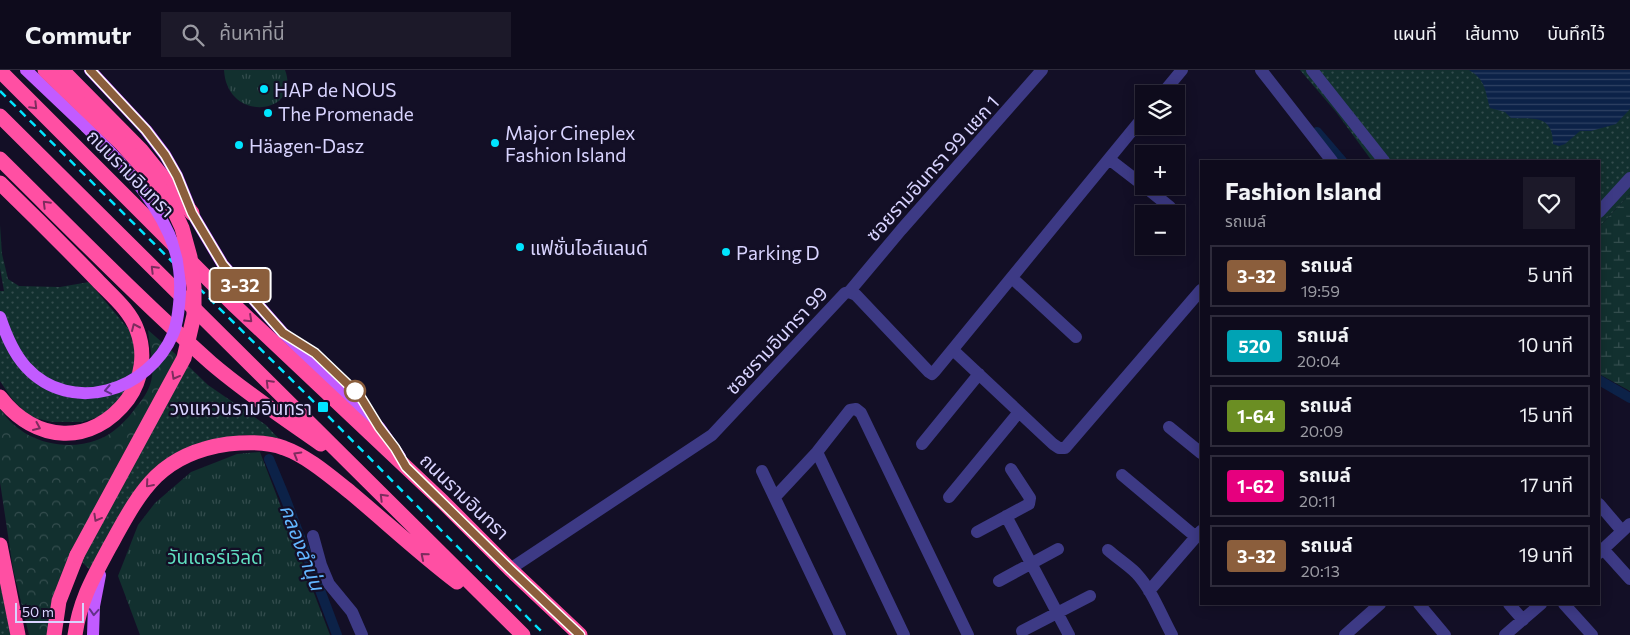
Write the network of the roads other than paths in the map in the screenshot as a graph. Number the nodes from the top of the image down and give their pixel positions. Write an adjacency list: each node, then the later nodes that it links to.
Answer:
1 (26, 70): 27 (main road, one-way to 27, bridge)
2 (45, 70): 71 (highway, one-way to 71, bridge)
3 (62, 70): 23 (highway)
4 (90, 70): 23 (main road)
5 (1042, 70): 26 (street, ซอยรามอินทรา 99 แยก 1)
6 (1182, 70): 10 (street)
7 (1261, 70): 15 (street)
8 (1312, 70): 16 (street)
9 (0, 71): 38 (highway, ถนนรามอินทรา, one-way to 38)
10 (1170, 85)
11 (0, 116): 37 (highway, one-way to 11)
12 (1135, 127): 14 (street, ซอยรามอินทรา 99)
13 (0, 159): 37 (highway, one-way to 13)
14 (1109, 159): 18 (street); 24 (street, ซอยรามอินทรา 99)
15 (1331, 160)
16 (1383, 160)
17 (1630, 178): 22 (street)
18 (1135, 179)
19 (0, 183): 31 (highway, one-way to 19)
20 (1155, 195): 21 (street)
21 (1168, 205)
22 (1600, 211)
23 (192, 213): 38 (main road)
24 (1012, 278): 28 (street); 29 (street, ซอยรามอินทรา 99)
25 (1200, 291): 32 (street)
26 (849, 292): 29 (street, ซอยรามอินทรา 99); 56 (street, ซอยรามอินทรา 99)
27 (0, 317)
28 (1076, 337)
29 (954, 350): 30 (street)
30 (978, 374): 32 (street); 34 (street)
31 (0, 396)
32 (1019, 412): 43 (street)
33 (1169, 427): 36 (street)
34 (922, 444)
35 (817, 452): 42 (street); 78 (street); 79 (street)
36 (1200, 452)
37 (353, 467): 67 (highway, one-way to 37)
38 (406, 467): 56 (highway, ถนนรามอินทรา)
39 (1012, 469): 45 (street)
40 (762, 471): 42 (street)
41 (1122, 475): 48 (street)
42 (775, 497): 77 (street)
43 (950, 497)
44 (1600, 505): 46 (street)
45 (1006, 516): 47 (street); 55 (street)
46 (1626, 528): 53 (street)
47 (977, 532)
48 (1199, 534): 59 (street)
49 (313, 536): 74 (street)
50 (0, 546): 70 (highway)
51 (1058, 549): 55 (street)
52 (1108, 550): 59 (street)
53 (1601, 551): 57 (street)
54 (105, 555): 67 (highway, one-way to 54); 72 (highway); 73 (main road, one-way to 73)
55 (1031, 564): 58 (street); 66 (street)
56 (510, 569): 76 (highway, ถนนรามอินทรา)
57 (1630, 579)
58 (999, 582)
59 (1149, 591): 81 (street)
60 (1090, 596): 66 (street)
61 (1379, 605): 82 (street)
62 (1420, 605): 83 (street)
63 (1510, 605): 68 (street)
64 (1540, 605): 68 (street)
65 (1565, 605): 85 (street)
66 (1057, 612): 69 (street); 80 (street)
67 (504, 618): 75 (highway)
68 (1523, 620): 84 (street)
69 (1022, 631)
70 (18, 635)
71 (54, 635)
72 (75, 635)
73 (93, 635)
74 (362, 635)
75 (523, 635)
76 (580, 635)
77 (840, 635)
78 (904, 635)
79 (968, 635)
80 (1069, 635)
81 (1172, 635)
82 (1345, 635)
83 (1446, 635)
84 (1505, 635)
85 (1592, 635)

